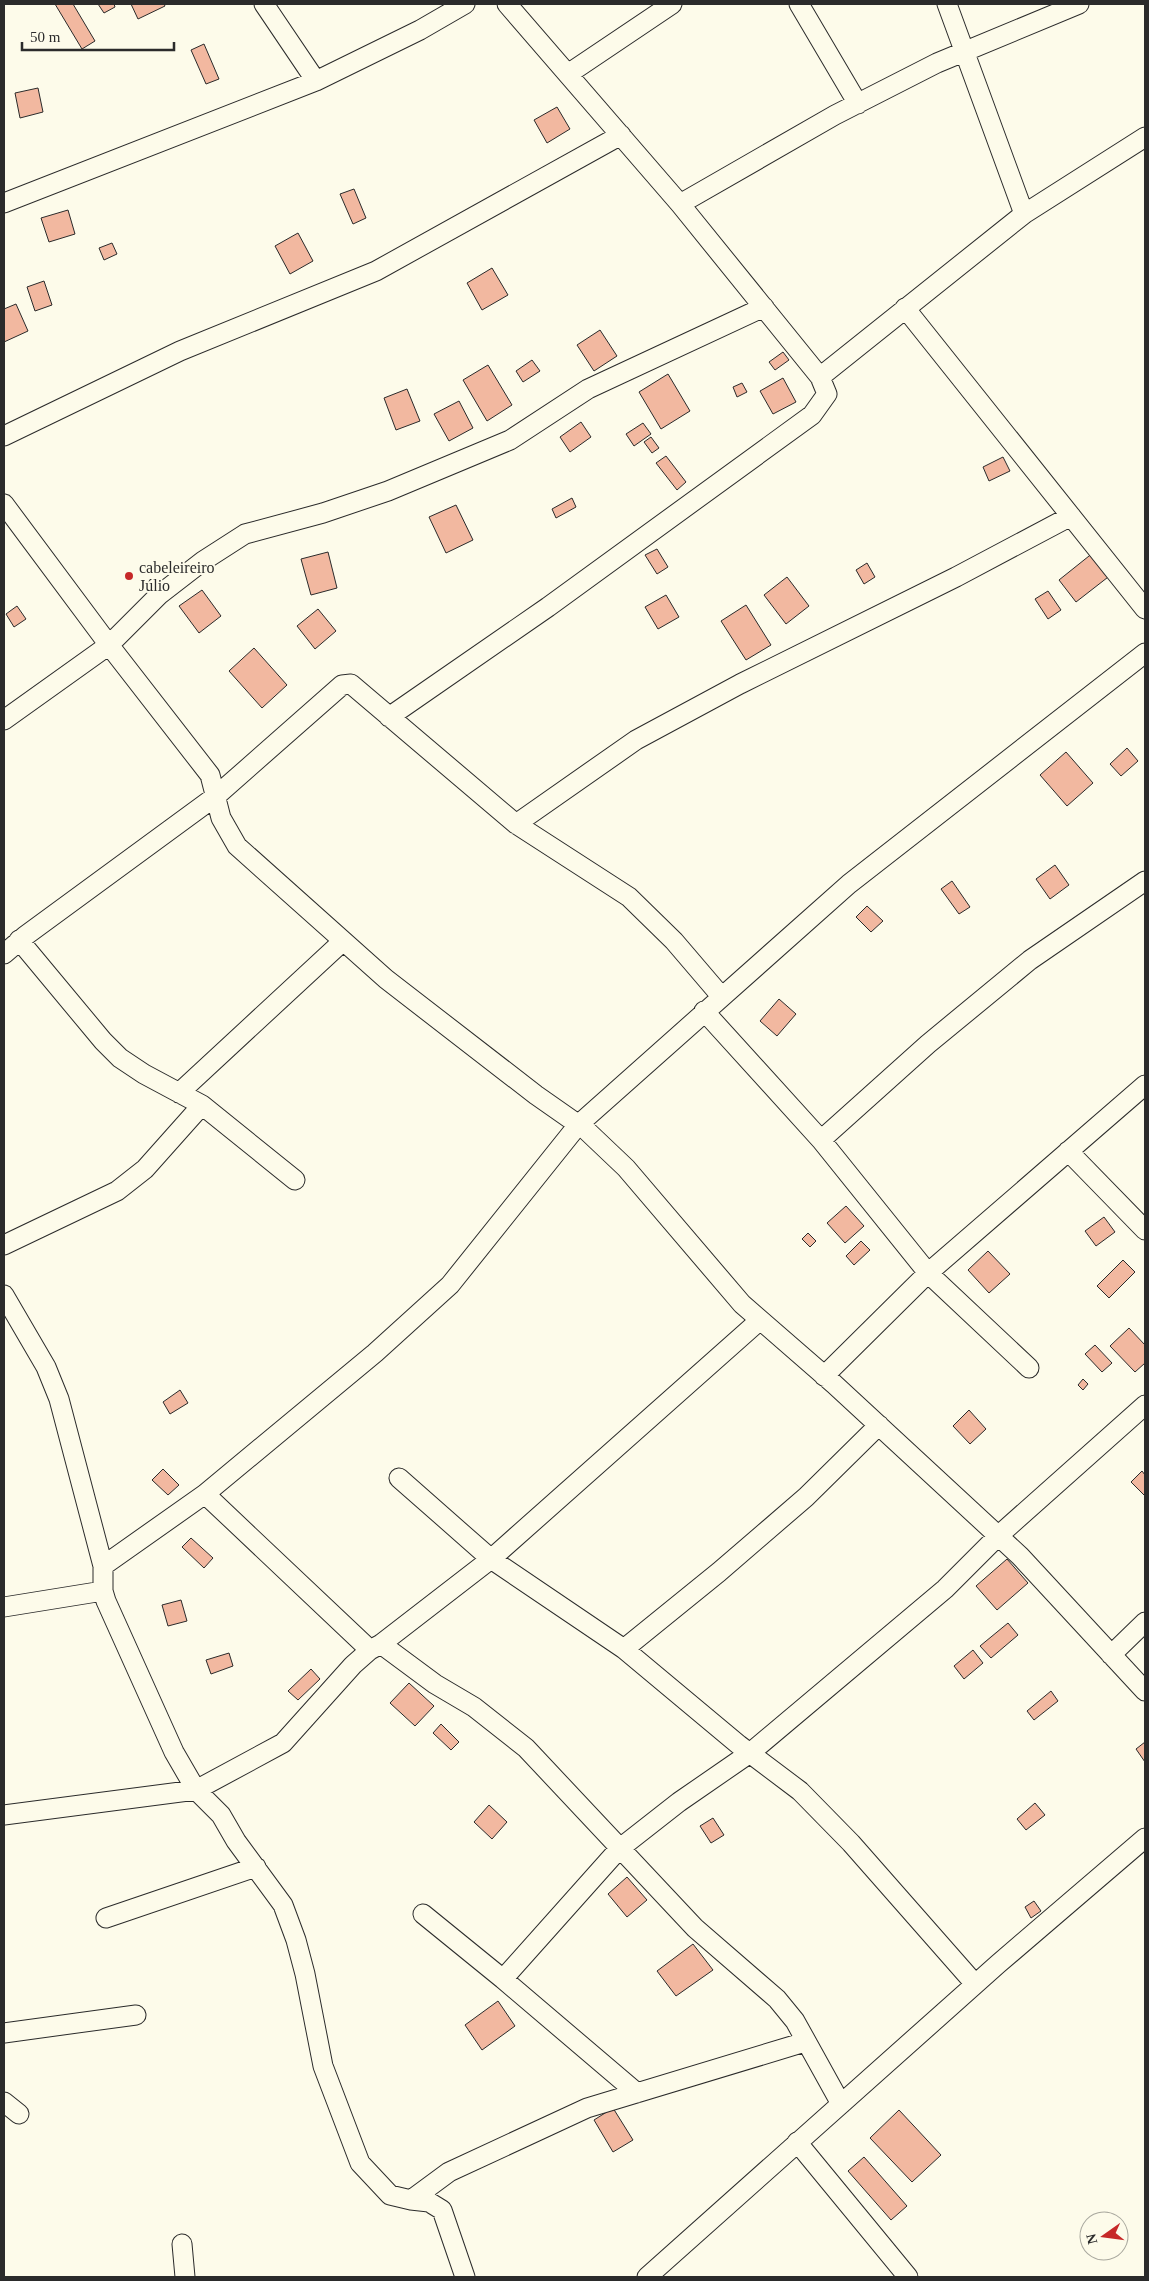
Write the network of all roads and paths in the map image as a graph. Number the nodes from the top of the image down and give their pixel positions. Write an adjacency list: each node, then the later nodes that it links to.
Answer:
1 (264, 4): 10 (street)
2 (466, 4): 10 (street)
3 (507, 4): 9 (street)
4 (672, 4): 9 (street)
5 (799, 4): 11 (street)
6 (947, 4): 8 (street)
7 (1080, 4): 8 (street)
8 (964, 52): 11 (street); 16 (street)
9 (568, 74): 12 (street)
10 (316, 81): 14 (street)
11 (858, 104): 15 (street)
12 (621, 135): 15 (street); 20 (street)
13 (1145, 137): 16 (street)
14 (4, 203)
15 (680, 204): 17 (street)
16 (1024, 214): 18 (street)
17 (764, 307): 19 (street); 24 (street)
18 (905, 308): 19 (street); 22 (street)
19 (820, 377): 26 (street)
20 (4, 436)
21 (4, 504): 24 (street)
22 (1071, 516): 23 (street); 29 (street)
23 (1145, 609)
24 (109, 645): 27 (street); 28 (street)
25 (1145, 654): 34 (street)
26 (390, 717): 28 (street); 29 (street)
27 (4, 720)
28 (216, 796): 31 (street); 32 (street)
29 (516, 824): 34 (street)
30 (1145, 881): 40 (street)
31 (19, 940): 33 (street); 37 (street)
32 (342, 942): 37 (street); 39 (street)
33 (4, 954)
34 (721, 996): 35 (street)
35 (704, 1011): 39 (street); 40 (street)
36 (1145, 1085): 41 (street)
37 (179, 1093): 38 (street)
38 (202, 1105): 42 (street); 44 (street)
39 (578, 1125): 47 (street); 53 (street)
40 (821, 1140): 45 (street)
41 (1068, 1151): 43 (street); 45 (street)
42 (295, 1180)
43 (1145, 1230)
44 (4, 1245)
45 (928, 1273): 48 (street); 49 (street)
46 (4, 1294): 56 (street)
47 (760, 1320): 49 (street); 55 (street)
48 (1029, 1368)
49 (824, 1376): 51 (street)
50 (1145, 1405): 54 (street)
51 (879, 1425): 54 (street); 61 (street)
52 (399, 1478): 55 (street)
53 (204, 1494): 56 (street); 60 (street)
54 (998, 1536): 62 (street); 64 (street)
55 (491, 1559): 60 (street); 61 (street)
56 (103, 1566): 57 (street)
57 (103, 1591): 58 (street); 65 (street)
58 (4, 1607)
59 (1145, 1622): 62 (street)
60 (376, 1647): 65 (street); 68 (street)
61 (624, 1649): 64 (street)
62 (1111, 1655): 63 (street)
63 (1145, 1690)
64 (750, 1753): 68 (street); 73 (street)
65 (196, 1790): 66 (street); 69 (street)
66 (4, 1815)
67 (1145, 1838): 73 (street)
68 (619, 1850): 72 (street); 76 (street)
69 (256, 1867): 71 (street); 82 (street)
70 (423, 1914): 72 (street)
71 (106, 1918)
72 (503, 1979): 77 (street)
73 (975, 1984): 79 (street)
74 (136, 2015): 75 (street)
75 (4, 2033)
76 (805, 2042): 77 (street); 79 (street)
77 (637, 2093): 82 (street)
78 (4, 2102): 80 (street)
79 (841, 2104): 81 (street)
80 (19, 2114)
81 (797, 2142): 86 (street); 87 (street)
82 (411, 2200): 85 (street)
83 (182, 2244): 84 (street)
84 (185, 2277)
85 (465, 2277)
86 (647, 2277)
87 (908, 2277)

